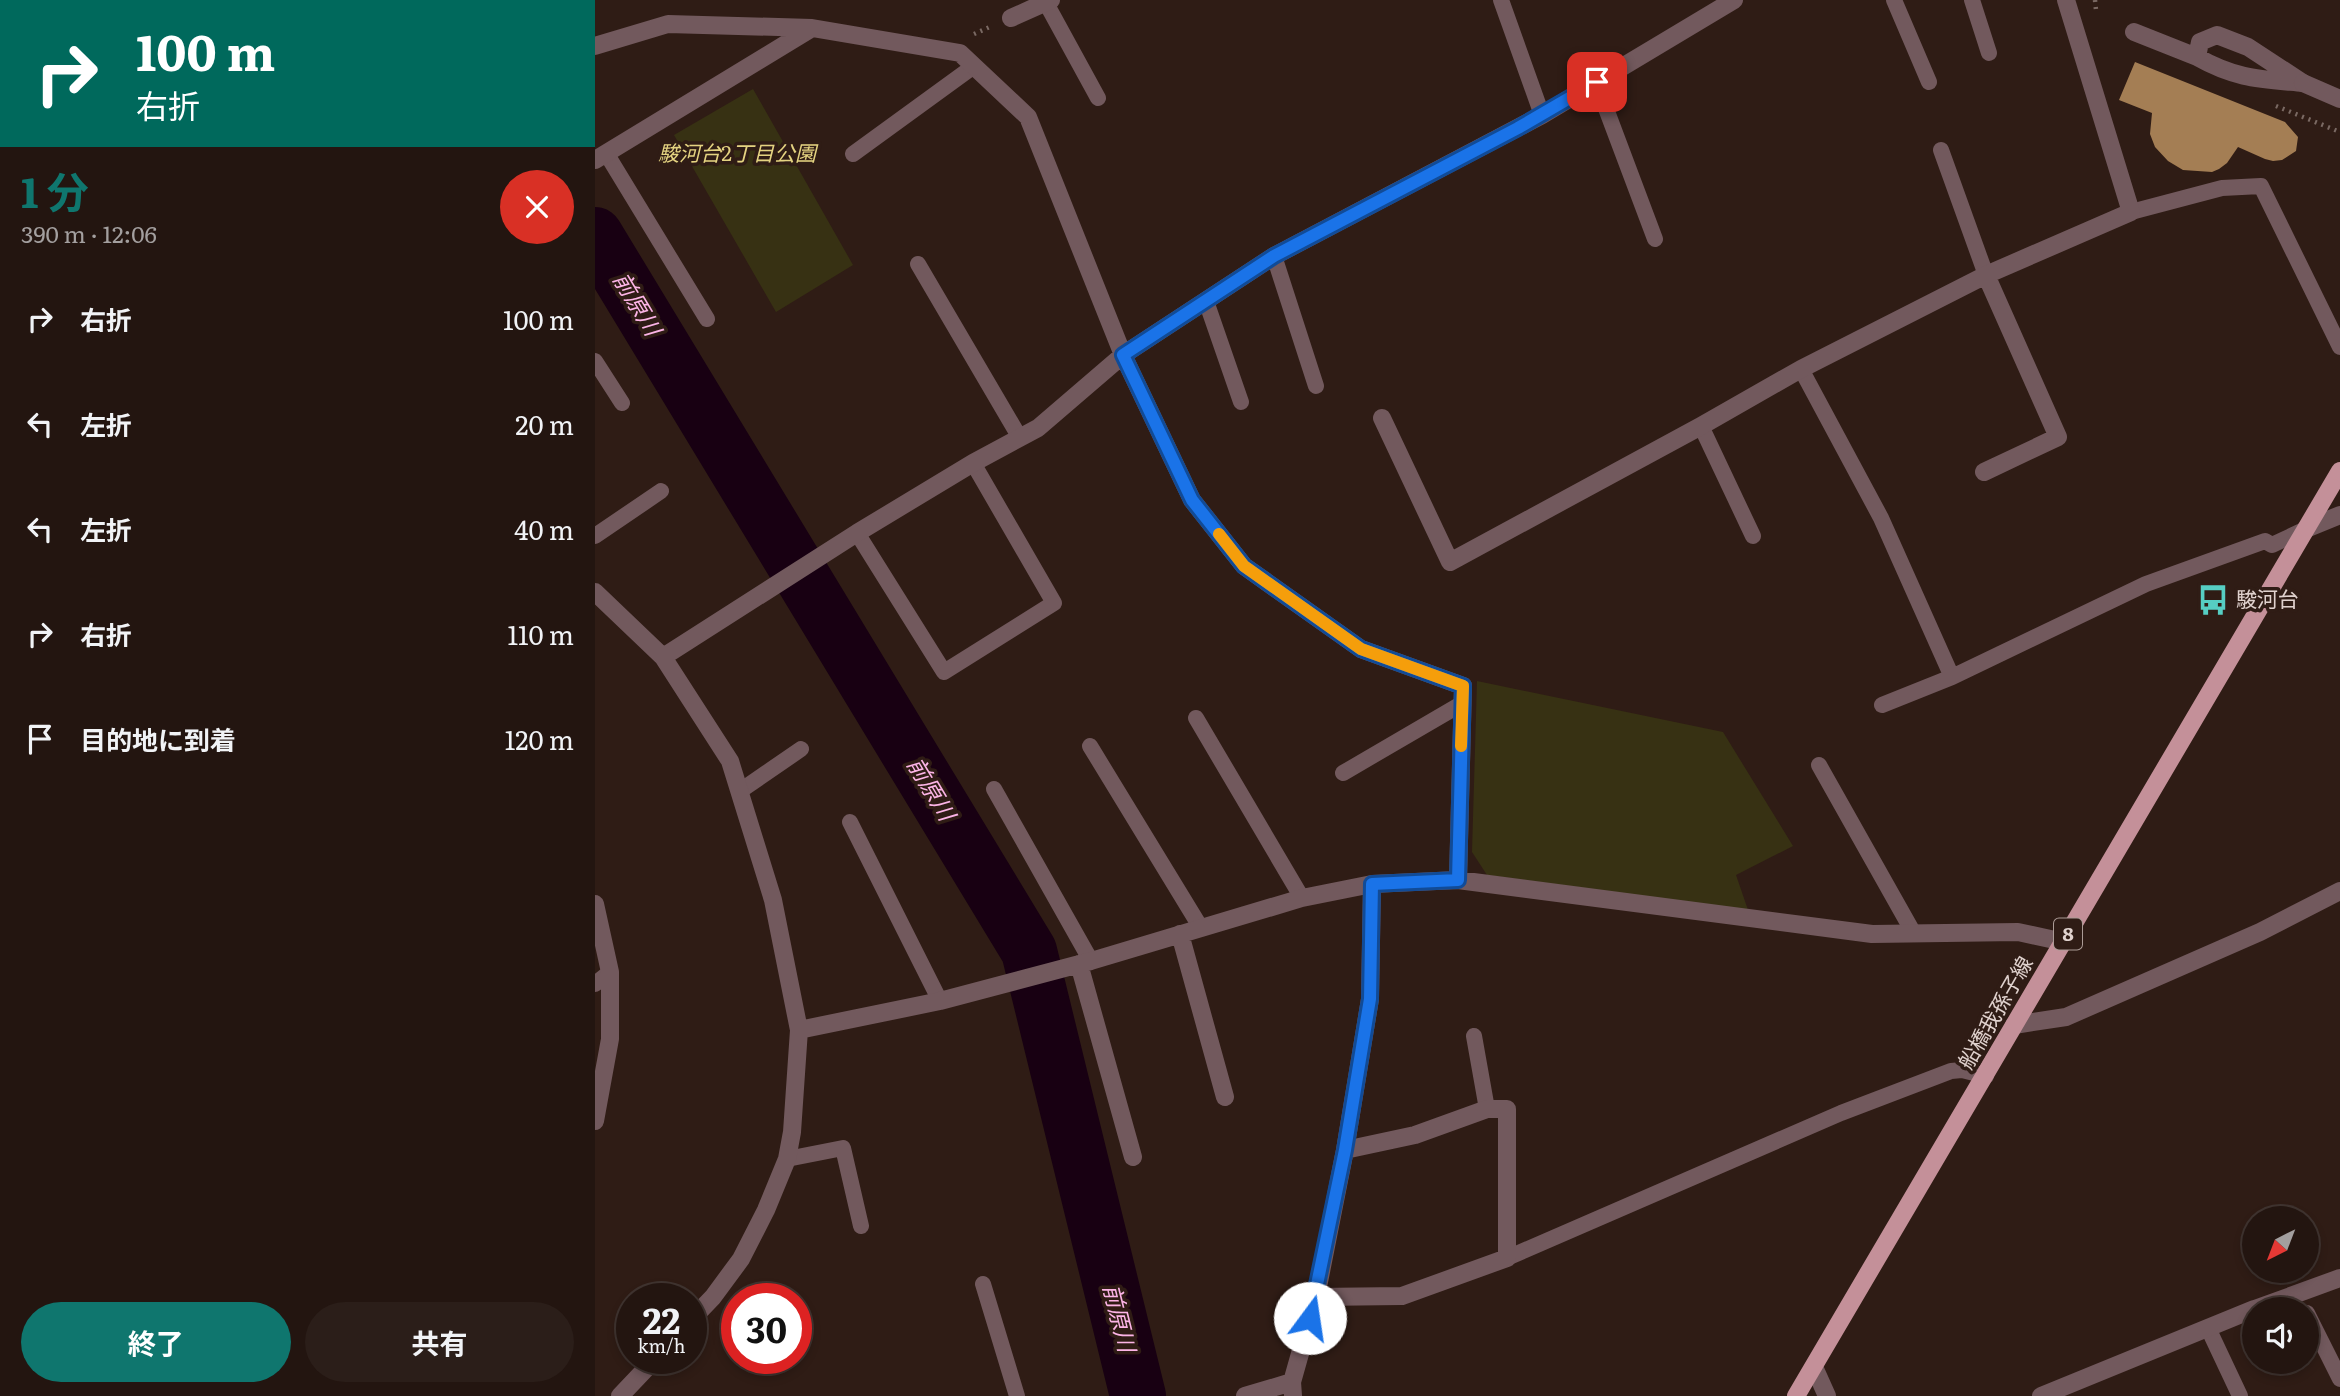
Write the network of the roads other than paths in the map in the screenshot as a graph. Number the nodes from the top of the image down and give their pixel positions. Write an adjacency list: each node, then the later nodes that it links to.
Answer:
1 (1501, 0): 19 (lane)
2 (1734, 0): 14 (street)
3 (1894, 0): 15 (lane)
4 (1972, 0): 11 (lane)
5 (2066, 0): 23 (street)
6 (1048, 1): 7 (street); 17 (lane)
7 (1011, 19)
8 (812, 28): 10 (street); 13 (street); 22 (street)
9 (2134, 32): 12 (street)
10 (595, 46)
11 (1989, 53)
12 (2197, 57): 16 (street); 16 (street)
13 (974, 66): 21 (lane); 31 (street)
14 (1597, 82): 19 (street); 24 (lane)
15 (1929, 82)
16 (2303, 83): 18 (street)
17 (1098, 97)
18 (2340, 99)
19 (1542, 115): 25 (street)
20 (1941, 150): 27 (lane)
21 (853, 154)
22 (601, 156): 29 (lane)
23 (2131, 212): 27 (street); 30 (lane)
24 (1655, 239)
25 (1274, 256): 28 (street); 34 (lane)
26 (918, 264): 39 (lane)
27 (1986, 275): 33 (street); 42 (street)
28 (1206, 301): 31 (street); 35 (lane)
29 (707, 319)
30 (2340, 347)
31 (1123, 355): 39 (street); 52 (street)
32 (595, 361): 36 (lane)
33 (1801, 369): 38 (street); 51 (lane)
34 (1315, 386)
35 (1241, 402)
36 (622, 403)
37 (1382, 418): 38 (street)
38 (1700, 426): 48 (lane)
39 (1020, 438): 40 (street)
40 (973, 463): 46 (street); 46 (lane)
41 (2340, 471): 45 (main road, 船橋我孫子線 / 8)
42 (1984, 472)
43 (661, 491): 47 (lane)
44 (2340, 515): 45 (street)
45 (2305, 529): 51 (lane); 70 (main road, 船橋我孫子線 / 8)
46 (857, 533): 50 (street)
47 (595, 536)
48 (1753, 536)
49 (595, 592): 50 (street)
50 (663, 657): 60 (street)
51 (1952, 677): 53 (lane)
52 (1463, 703): 58 (lane); 62 (street)
53 (1882, 705)
54 (1196, 718): 65 (lane)
55 (1090, 746): 67 (lane)
56 (801, 749): 60 (lane)
57 (1819, 765): 68 (lane)
58 (1343, 774)
59 (994, 789): 71 (lane)
60 (740, 791): 76 (street)
61 (850, 822): 74 (lane)
62 (1458, 880): 63 (street); 68 (street)
63 (1372, 884): 65 (street); 82 (street)
64 (2340, 892): 75 (street)
65 (1303, 898): 67 (street)
66 (595, 904): 72 (street)
67 (1201, 928): 69 (street)
68 (1913, 932): 70 (street)
69 (1180, 934): 71 (street); 79 (street)
70 (2064, 942): 75 (main road, 船橋我孫子線 / 8)
71 (1085, 963): 74 (street); 83 (street)
72 (610, 972): 73 (lane); 81 (street)
73 (595, 984)
74 (940, 1001): 76 (street)
75 (2014, 1025): 78 (main road, 船橋我孫子線 / 8)
76 (799, 1030): 84 (street)
77 (1474, 1037): 80 (lane)
78 (1986, 1076): 86 (lane); 97 (main road, 船橋我孫子線 / 8)
79 (1225, 1097)
80 (1487, 1109): 82 (street); 86 (street)
81 (595, 1121)
82 (1345, 1150): 90 (street)
83 (1133, 1157)
84 (787, 1160): 85 (lane); 93 (street)
85 (861, 1226)
86 (1507, 1258): 90 (street)
87 (2340, 1278): 89 (street)
88 (983, 1284): 102 (lane)
89 (2296, 1293): 91 (street); 92 (lane)
90 (1316, 1297): 100 (street)
91 (2286, 1297)
92 (2298, 1297)
93 (707, 1303)
94 (2242, 1314): 95 (street)
95 (2208, 1328): 106 (street); 107 (lane)
96 (2319, 1338): 99 (lane)
97 (1814, 1367): 104 (main road, 船橋我孫子線 / 8); 105 (street)
98 (641, 1374): 101 (street)
99 (2340, 1379)
100 (1292, 1389): 103 (street)
101 (620, 1396)
102 (1017, 1396)
103 (1245, 1396)
104 (1796, 1396)
105 (1827, 1396)
106 (2041, 1396)
107 (2240, 1396)

